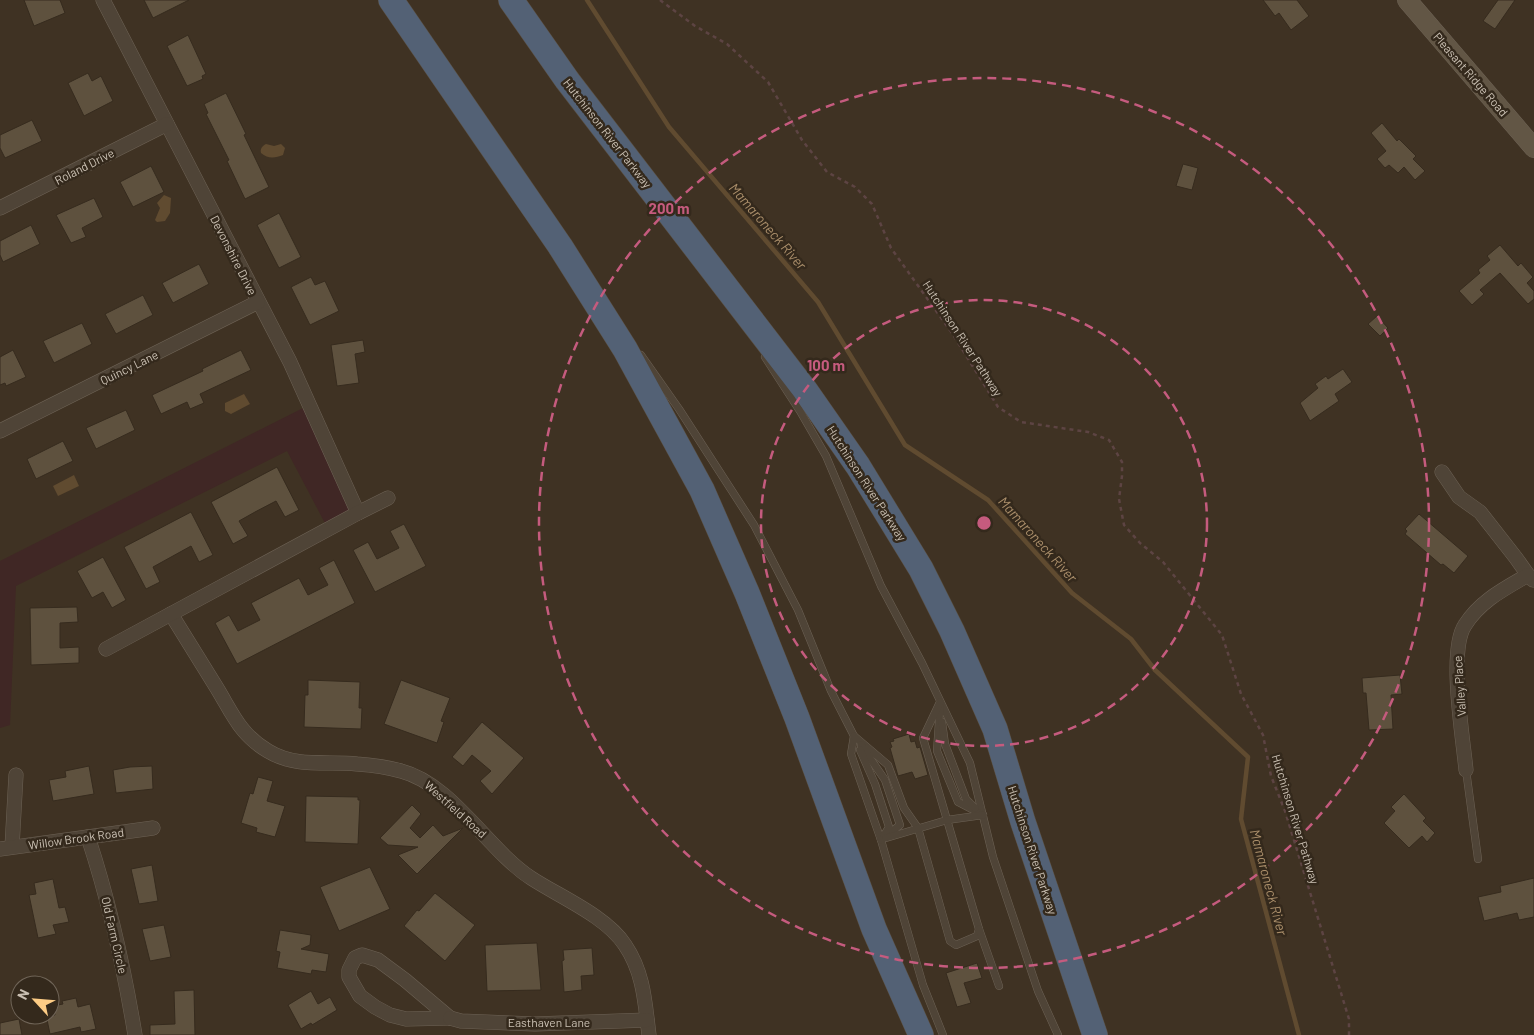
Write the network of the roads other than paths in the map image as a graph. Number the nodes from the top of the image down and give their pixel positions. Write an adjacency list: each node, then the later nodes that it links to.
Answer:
1 (103, 0): 5 (street, Devonshire Drive)
2 (391, 0): 8 (highway)
3 (511, 0): 9 (highway, Hutchinson River Parkway)
4 (1407, 0): 6 (street, Pleasant Ridge Road)
5 (167, 124): 7 (street, Roland Drive); 10 (street, Devonshire Drive)
6 (1534, 148)
7 (0, 208)
8 (560, 246): 11 (lane); 40 (highway)
9 (711, 267): 12 (lane); 43 (highway, Hutchinson River Parkway)
10 (258, 302): 15 (street, Quincy Lane); 18 (street, Devonshire Drive)
11 (623, 331)
12 (749, 331)
13 (635, 346): 23 (lane)
14 (759, 347): 22 (lane)
15 (0, 431)
16 (1442, 472): 19 (street)
17 (388, 498): 18 (street)
18 (358, 513): 20 (street)
19 (1531, 578): 24 (street, Valley Place)
20 (171, 614): 21 (street); 37 (street, Westfield Road)
21 (106, 649)
22 (940, 702): 26 (lane); 26 (lane); 27 (lane)
23 (854, 736): 29 (lane); 31 (lane); 31 (lane); 31 (lane)
24 (1466, 770): 33 (lane)
25 (16, 775): 32 (street)
26 (983, 815): 27 (lane); 42 (lane)
27 (947, 820): 29 (lane); 34 (lane)
28 (153, 828): 30 (street, Willow Brook Road)
29 (918, 828): 31 (lane); 34 (lane)
30 (88, 836): 32 (street, Willow Brook Road); 38 (street, Old Farm Circle)
31 (881, 840): 41 (lane)
32 (6, 848)
33 (1478, 859)
34 (979, 929): 35 (lane)
35 (1000, 986)
36 (450, 1018): 36 (street, Easthaven Lane); 37 (street, Easthaven Lane)
37 (647, 1020): 39 (street, Westfield Road)
38 (135, 1035)
39 (649, 1035)
40 (921, 1035)
41 (943, 1035)
42 (1058, 1035)
43 (1095, 1035)

